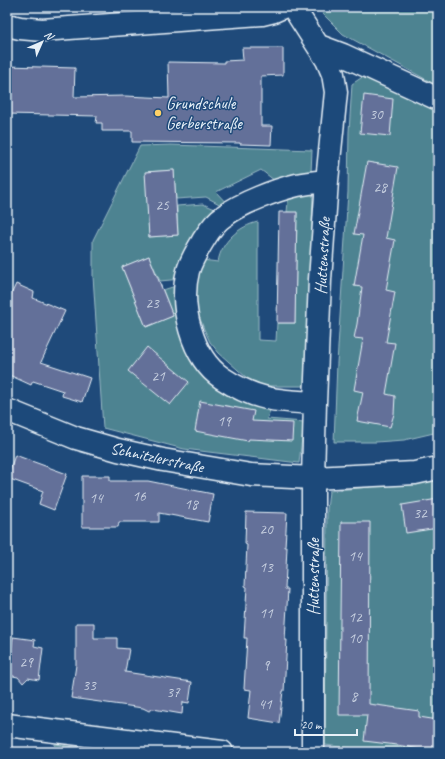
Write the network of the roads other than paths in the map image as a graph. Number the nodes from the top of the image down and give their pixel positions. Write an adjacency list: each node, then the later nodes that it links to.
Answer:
1 (284, 7): 3 (street)
2 (293, 7): 4 (street, Huttenstraße)
3 (7, 24)
4 (319, 46): 5 (street); 6 (street, Huttenstraße)
5 (438, 99)
6 (327, 181): 7 (street, Huttenstraße); 7 (street)
7 (315, 403): 10 (street, Huttenstraße)
8 (7, 410): 10 (street, Schnitzlerstraße)
9 (438, 468): 10 (street, Schnitzlerstraße)
10 (313, 478): 13 (street, Huttenstraße)
11 (7, 725): 12 (street)
12 (222, 752)
13 (313, 752)

